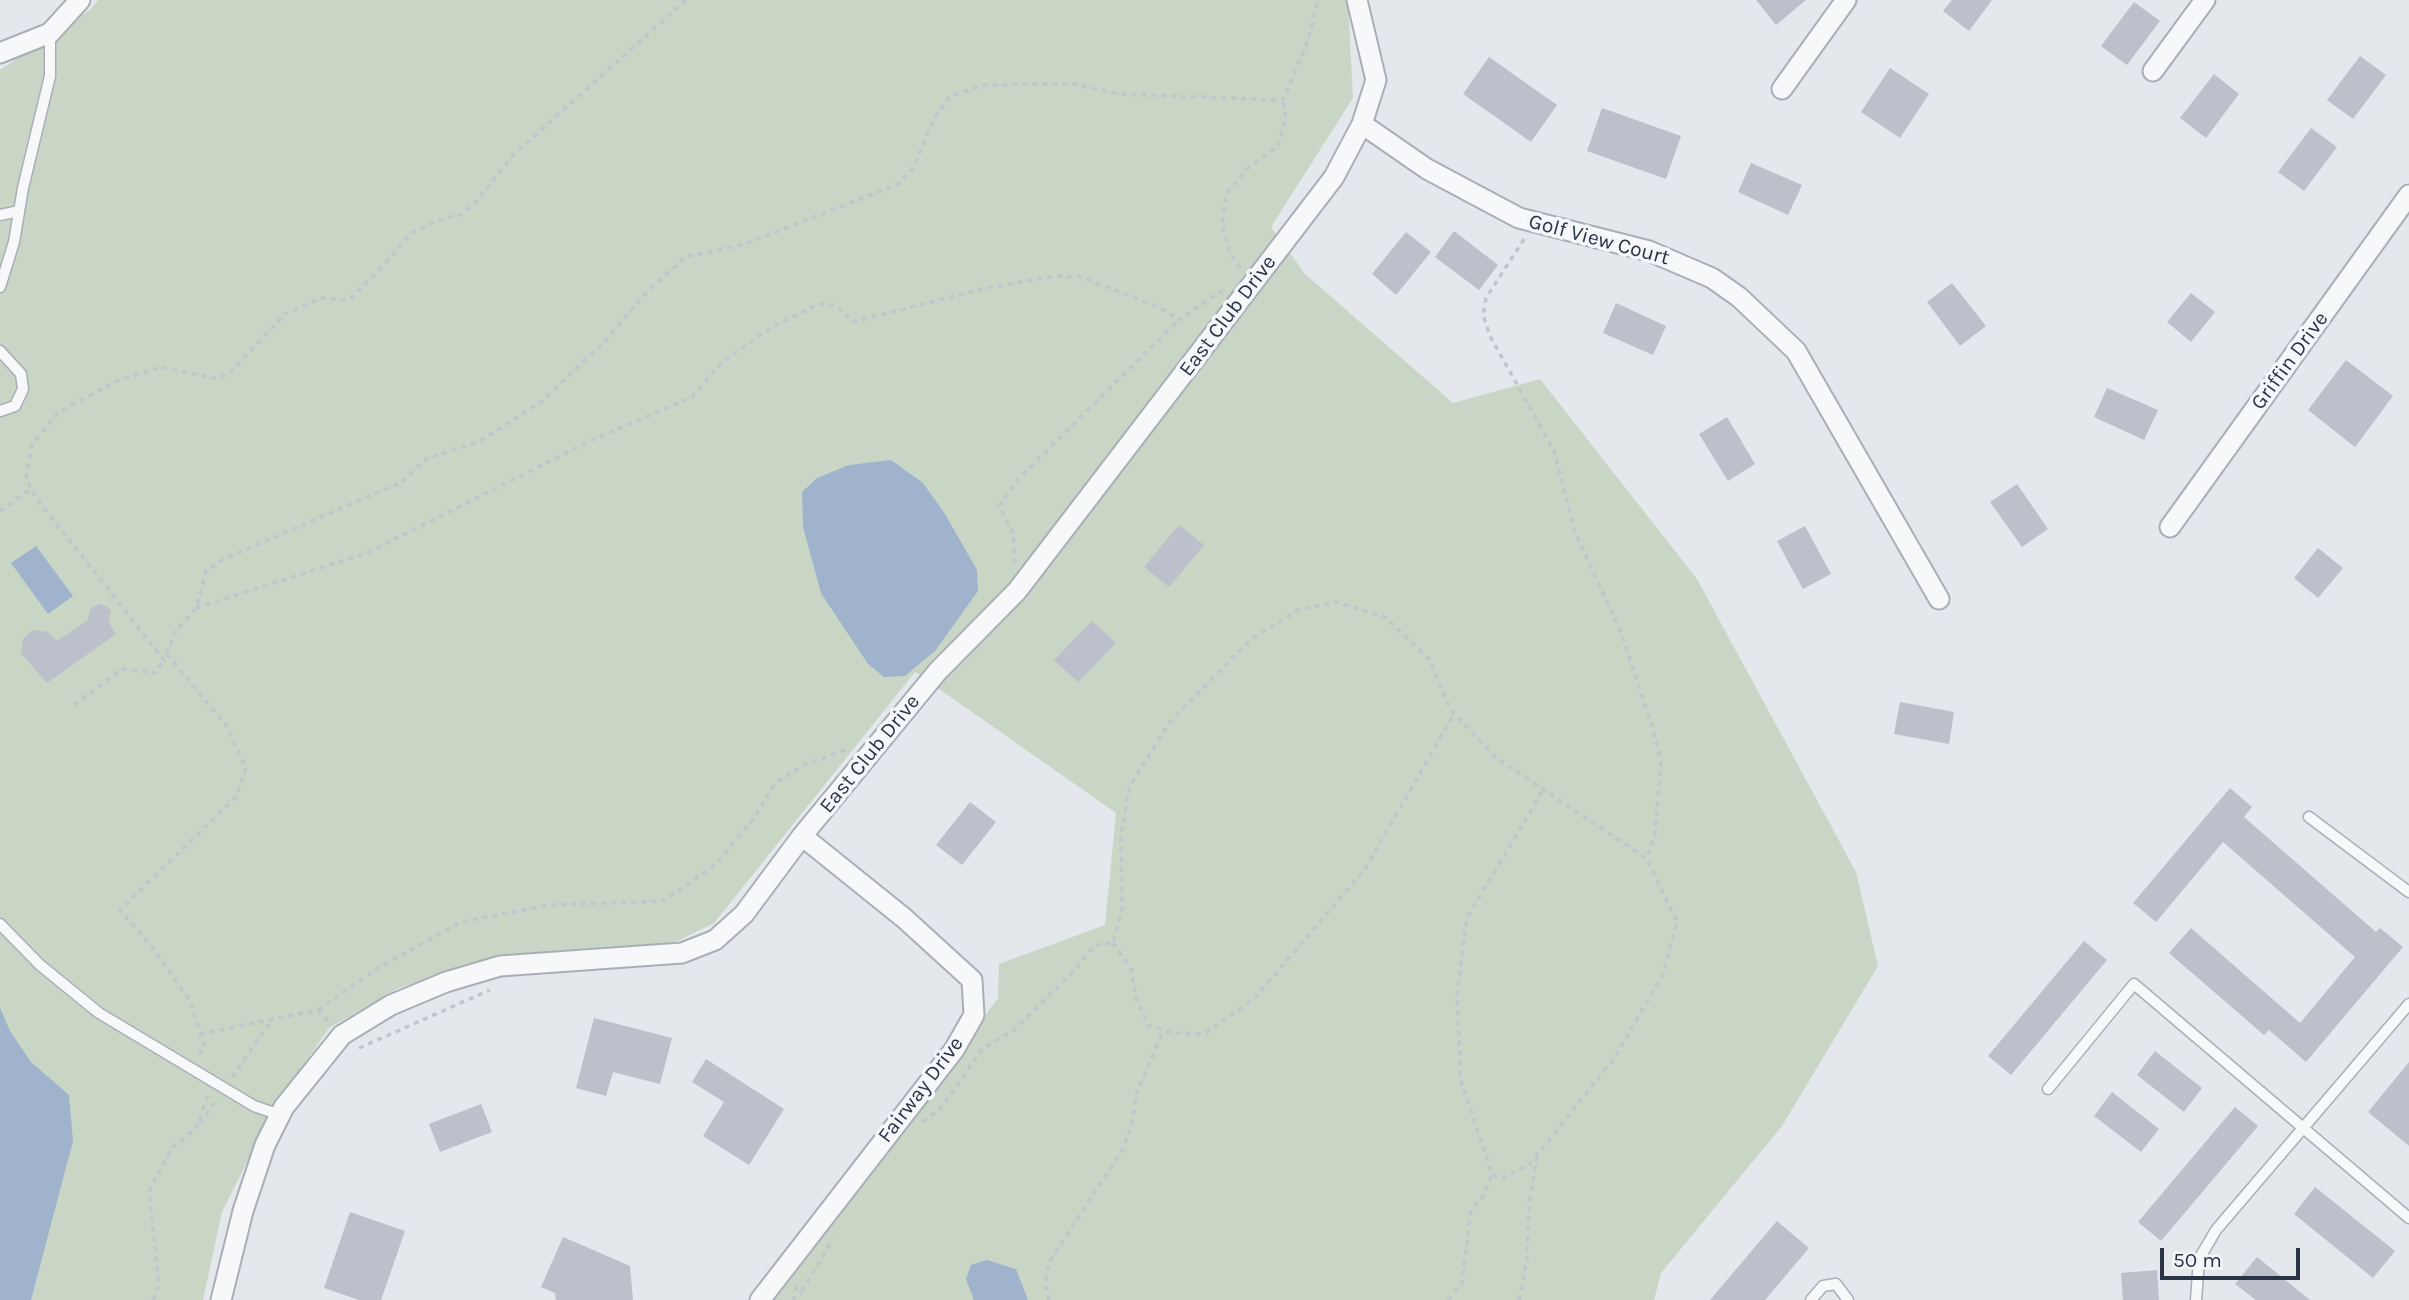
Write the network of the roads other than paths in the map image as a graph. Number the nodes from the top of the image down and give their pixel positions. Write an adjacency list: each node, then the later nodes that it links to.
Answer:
1 (80, 0): 5 (street)
2 (1357, 0): 9 (street, East Club Drive)
3 (1846, 0): 8 (street)
4 (2204, 0): 7 (street)
5 (50, 33): 6 (street); 11 (lane)
6 (0, 53)
7 (2153, 71)
8 (1782, 89)
9 (1362, 124): 17 (street, Golf View Court); 19 (street, East Club Drive)
10 (2409, 195): 16 (street, Griffin Drive)
11 (19, 211): 12 (lane); 13 (lane)
12 (0, 215)
13 (0, 287)
14 (0, 351): 15 (lane)
15 (0, 411)
16 (2170, 527)
17 (1939, 599)
18 (2309, 817): 20 (lane)
19 (803, 836): 24 (street, East Club Drive); 28 (street, Fairway Drive)
20 (2409, 892)
21 (0, 924): 24 (lane)
22 (2409, 1004): 25 (lane)
23 (2048, 1089): 25 (lane)
24 (280, 1115): 27 (street, East Club Drive)
25 (2305, 1129): 26 (lane); 31 (lane)
26 (2409, 1218)
27 (221, 1300)
28 (760, 1300)
29 (1811, 1300): 30 (lane)
30 (1848, 1300)
31 (2196, 1300)

